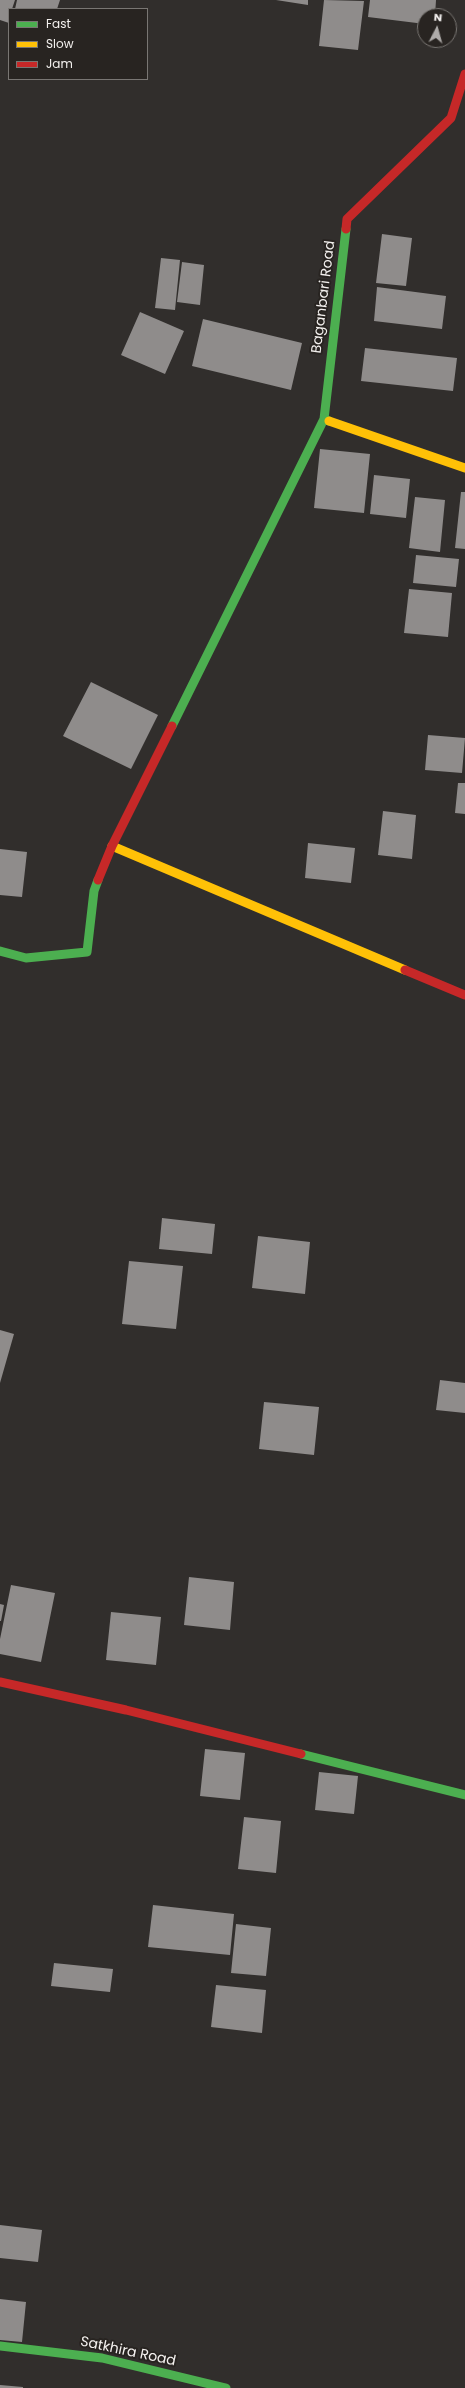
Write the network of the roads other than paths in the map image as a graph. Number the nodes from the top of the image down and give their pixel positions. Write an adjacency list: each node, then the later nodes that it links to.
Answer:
1 (465, 74): 2 (street, Baganbari Road)
2 (324, 419): 3 (street); 4 (street, Baganbari Road)
3 (465, 468)
4 (112, 846): 5 (street, Baganbari Road); 6 (street)
5 (0, 951)
6 (465, 996)
7 (0, 1682): 8 (street)
8 (465, 1795)
9 (0, 2346): 10 (street, Satkhira Road)
10 (226, 2388)

